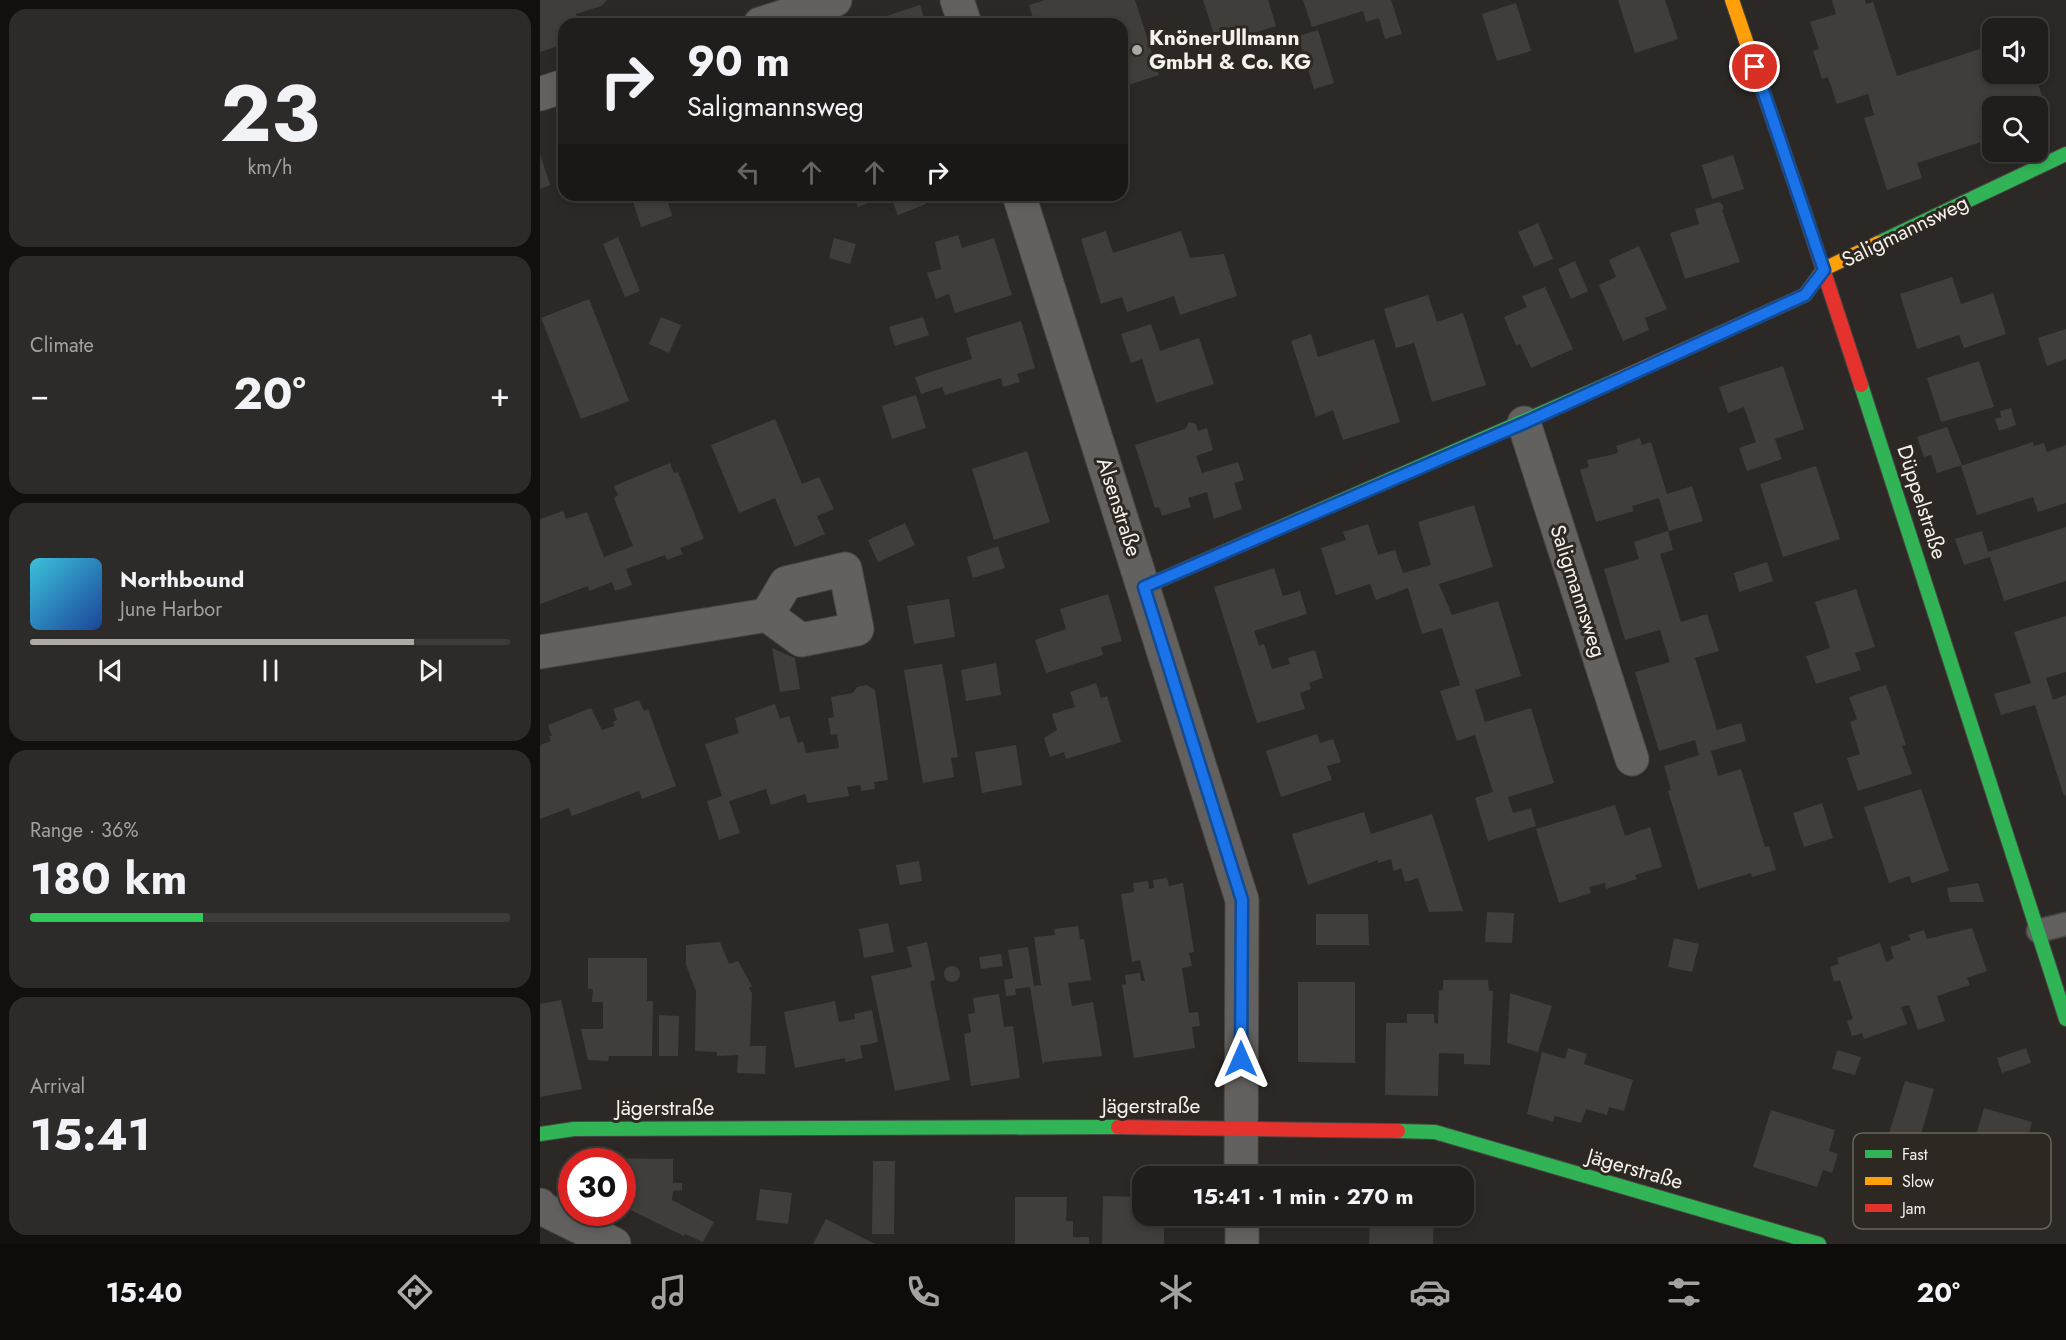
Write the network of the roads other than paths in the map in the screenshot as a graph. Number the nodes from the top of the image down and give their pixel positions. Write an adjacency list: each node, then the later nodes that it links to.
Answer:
1 (835, 0): 4 (street)
2 (957, 0): 5 (street)
3 (1732, 0): 10 (street, Düppelstraße)
4 (779, 18)
5 (963, 18)
6 (558, 88): 7 (street)
7 (540, 94)
8 (2066, 154): 10 (street, Saligmannsweg)
9 (1021, 201): 12 (street, Alsenstraße)
10 (1824, 270): 11 (street, Saligmannsweg); 17 (street, Düppelstraße)
11 (1524, 423): 12 (street, Saligmannsweg); 15 (street, Saligmannsweg)
12 (1144, 587): 19 (street, Alsenstraße)
13 (767, 615): 14 (street)
14 (540, 652)
15 (1632, 759)
16 (2066, 924): 17 (lane)
17 (2038, 931): 18 (street, Düppelstraße)
18 (2066, 1019)
19 (1241, 1127): 20 (street, Jägerstraße); 21 (street, Alsenstraße); 26 (street, Jägerstraße)
20 (540, 1134)
21 (1241, 1166)
22 (540, 1205): 24 (street)
23 (1242, 1226): 25 (street)
24 (614, 1244)
25 (1242, 1244)
26 (1819, 1244)

